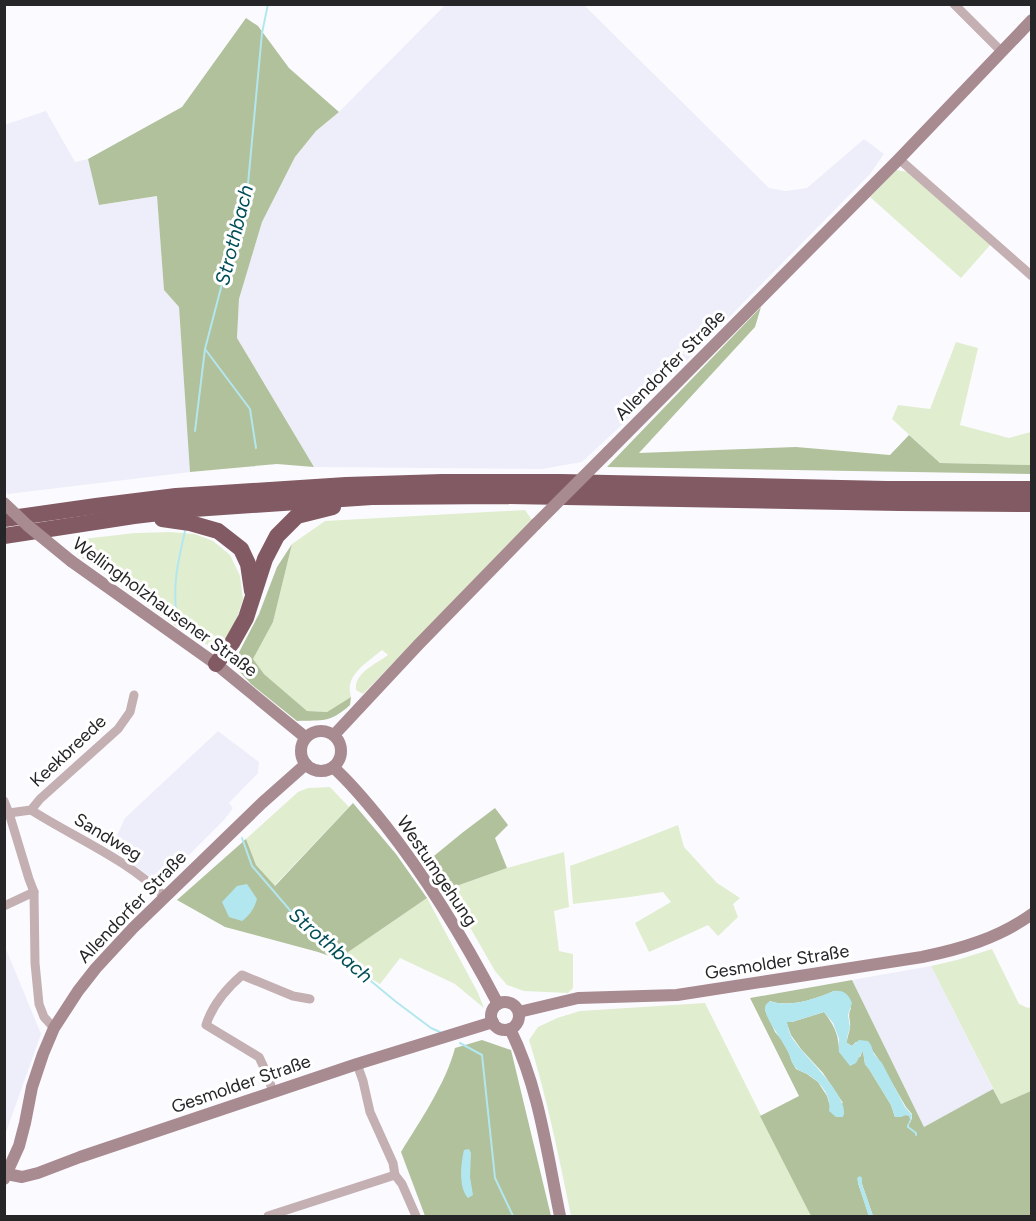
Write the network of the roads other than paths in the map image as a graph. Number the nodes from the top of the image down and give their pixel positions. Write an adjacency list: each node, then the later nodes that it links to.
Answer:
1 (954, 4): 3 (street)
2 (1032, 20): 3 (main road, Allendorfer Straße)
3 (1001, 51): 4 (main road, Allendorfer Straße)
4 (899, 159): 5 (street); 15 (main road, Allendorfer Straße, bridge)
5 (1032, 276)
6 (1032, 489): 9 (highway)
7 (372, 497): 8 (highway); 10 (highway); 12 (highway)
8 (1032, 504)
9 (7, 514): 13 (main road, Wellingholzhausener Straße, bridge)
10 (134, 516): 11 (highway); 12 (highway)
11 (4, 536)
12 (252, 596): 13 (highway)
13 (216, 664): 16 (main road, Wellingholzhausener Straße)
14 (134, 695): 20 (street, Keekbreede)
15 (334, 735): 16 (main road); 18 (main road)
16 (305, 737): 17 (main road)
17 (306, 764): 18 (main road); 23 (main road, Allendorfer Straße)
18 (333, 767): 27 (main road, Westumgehung)
19 (4, 801): 21 (street)
20 (30, 810): 21 (street, Keekbreede); 23 (street, Sandweg)
21 (9, 813): 22 (street)
22 (34, 892): 24 (street); 30 (street)
23 (165, 897): 30 (main road, Allendorfer Straße)
24 (4, 906)
25 (1032, 914): 28 (main road, Gesmolder Straße)
26 (310, 999): 33 (street)
27 (498, 1004): 28 (main road); 29 (main road)
28 (519, 1012): 31 (main road)
29 (493, 1022): 31 (main road); 32 (main road, Gesmolder Straße)
30 (54, 1028): 35 (main road, Allendorfer Straße)
31 (510, 1029): 38 (main road)
32 (357, 1064): 33 (main road, Gesmolder Straße); 34 (street)
33 (273, 1092): 35 (main road, Gesmolder Straße)
34 (395, 1174): 36 (street); 37 (street)
35 (6, 1177)
36 (268, 1216)
37 (416, 1216)
38 (560, 1216)

